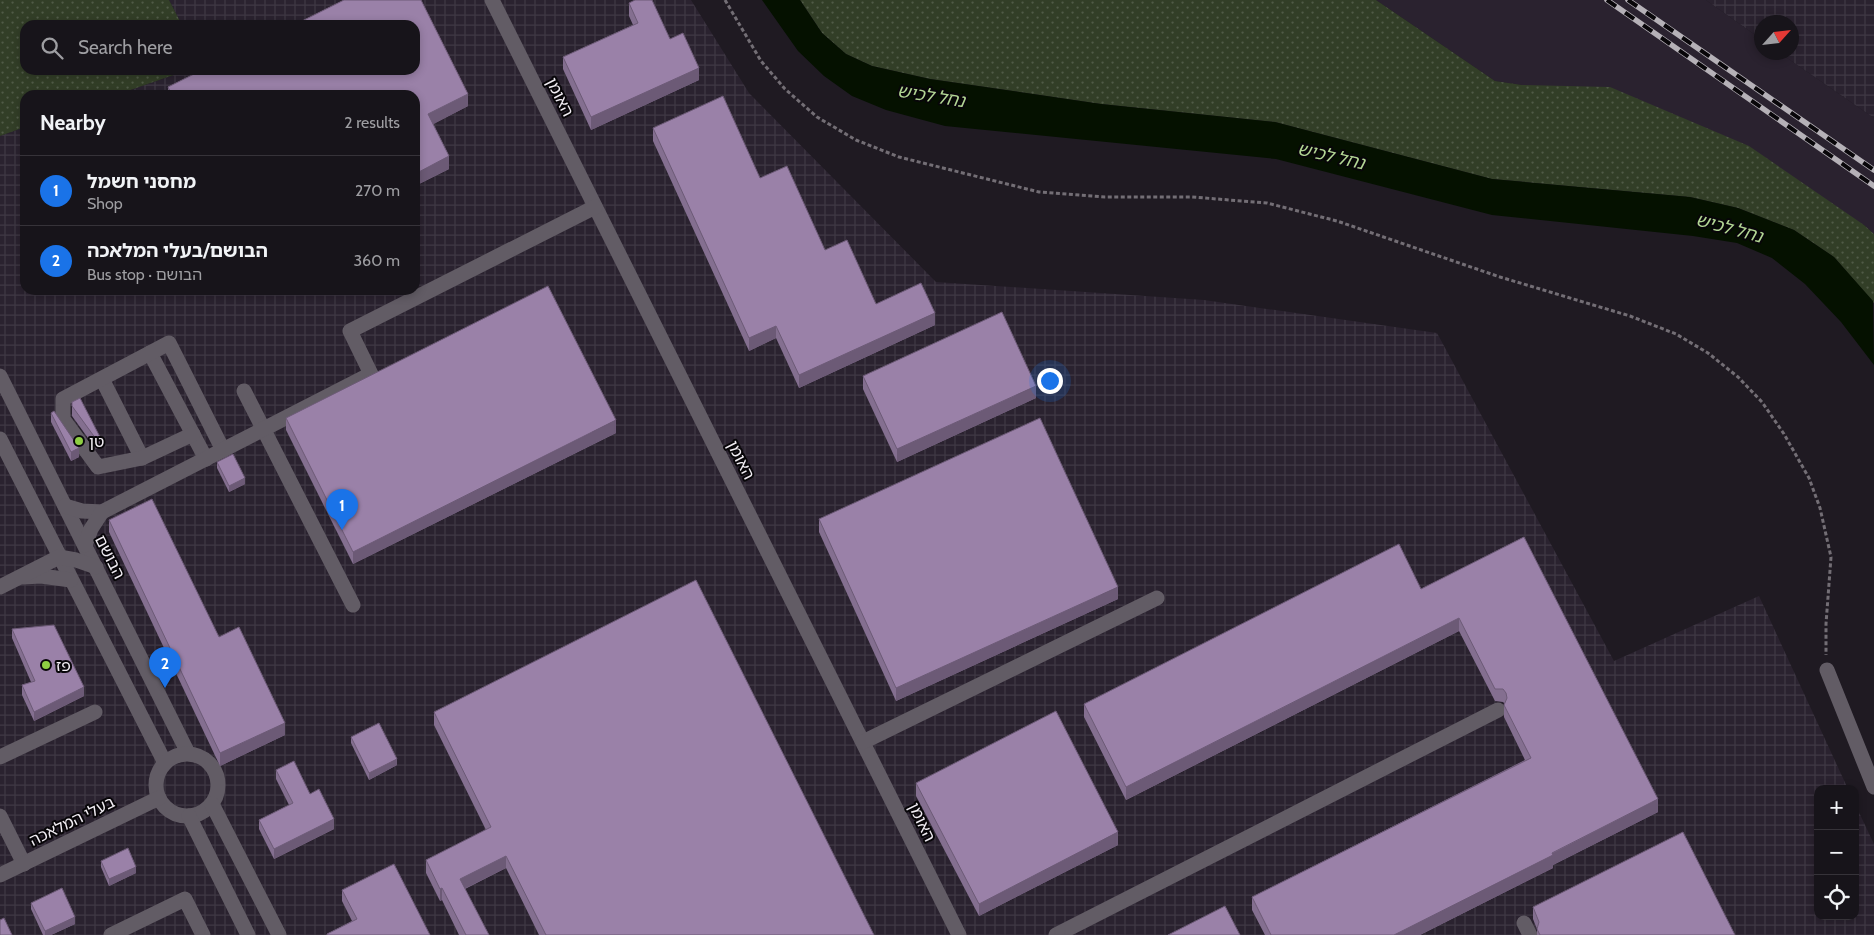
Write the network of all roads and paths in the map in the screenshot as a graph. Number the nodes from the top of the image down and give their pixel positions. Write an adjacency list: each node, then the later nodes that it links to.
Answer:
1 (492, 0): 3 (street, האומן)
2 (725, 0): 24 (path)
3 (596, 207): 8 (street); 27 (street, האומן)
4 (150, 353): 6 (street); 9 (street); 11 (street)
5 (0, 376): 14 (street, הבושם)
6 (102, 379): 12 (street); 12 (street)
7 (244, 391): 8 (street)
8 (263, 429): 11 (street); 23 (street)
9 (193, 434): 12 (street); 13 (street)
10 (0, 439): 17 (street)
11 (223, 450): 13 (street)
12 (142, 458)
13 (206, 459): 15 (street)
14 (65, 506): 15 (street); 16 (street, הבושם)
15 (102, 512): 16 (street)
16 (84, 545): 18 (street, הבושם)
17 (59, 557): 18 (street); 19 (street); 20 (street)
18 (96, 567): 28 (street, הבושם)
19 (19, 577): 20 (street); 21 (street)
20 (71, 580): 30 (street)
21 (0, 587)
22 (1157, 598): 27 (street)
23 (353, 605)
24 (1827, 670): 31 (street)
25 (1498, 710): 43 (street)
26 (95, 712): 29 (street)
27 (862, 742): 42 (street, האומן)
28 (188, 754): 30 (street); 33 (street)
29 (0, 757)
30 (165, 763): 32 (street)
31 (1874, 787)
32 (159, 798): 35 (street); 36 (street, בעלי המלאכה)
33 (212, 804): 35 (street); 41 (street)
34 (0, 816): 36 (street)
35 (188, 816): 40 (street)
36 (24, 864): 37 (street, בעלי המלאכה)
37 (0, 875)
38 (111, 935): 39 (street)
39 (203, 935)
40 (248, 935)
41 (278, 935)
42 (959, 935)
43 (1056, 935)

